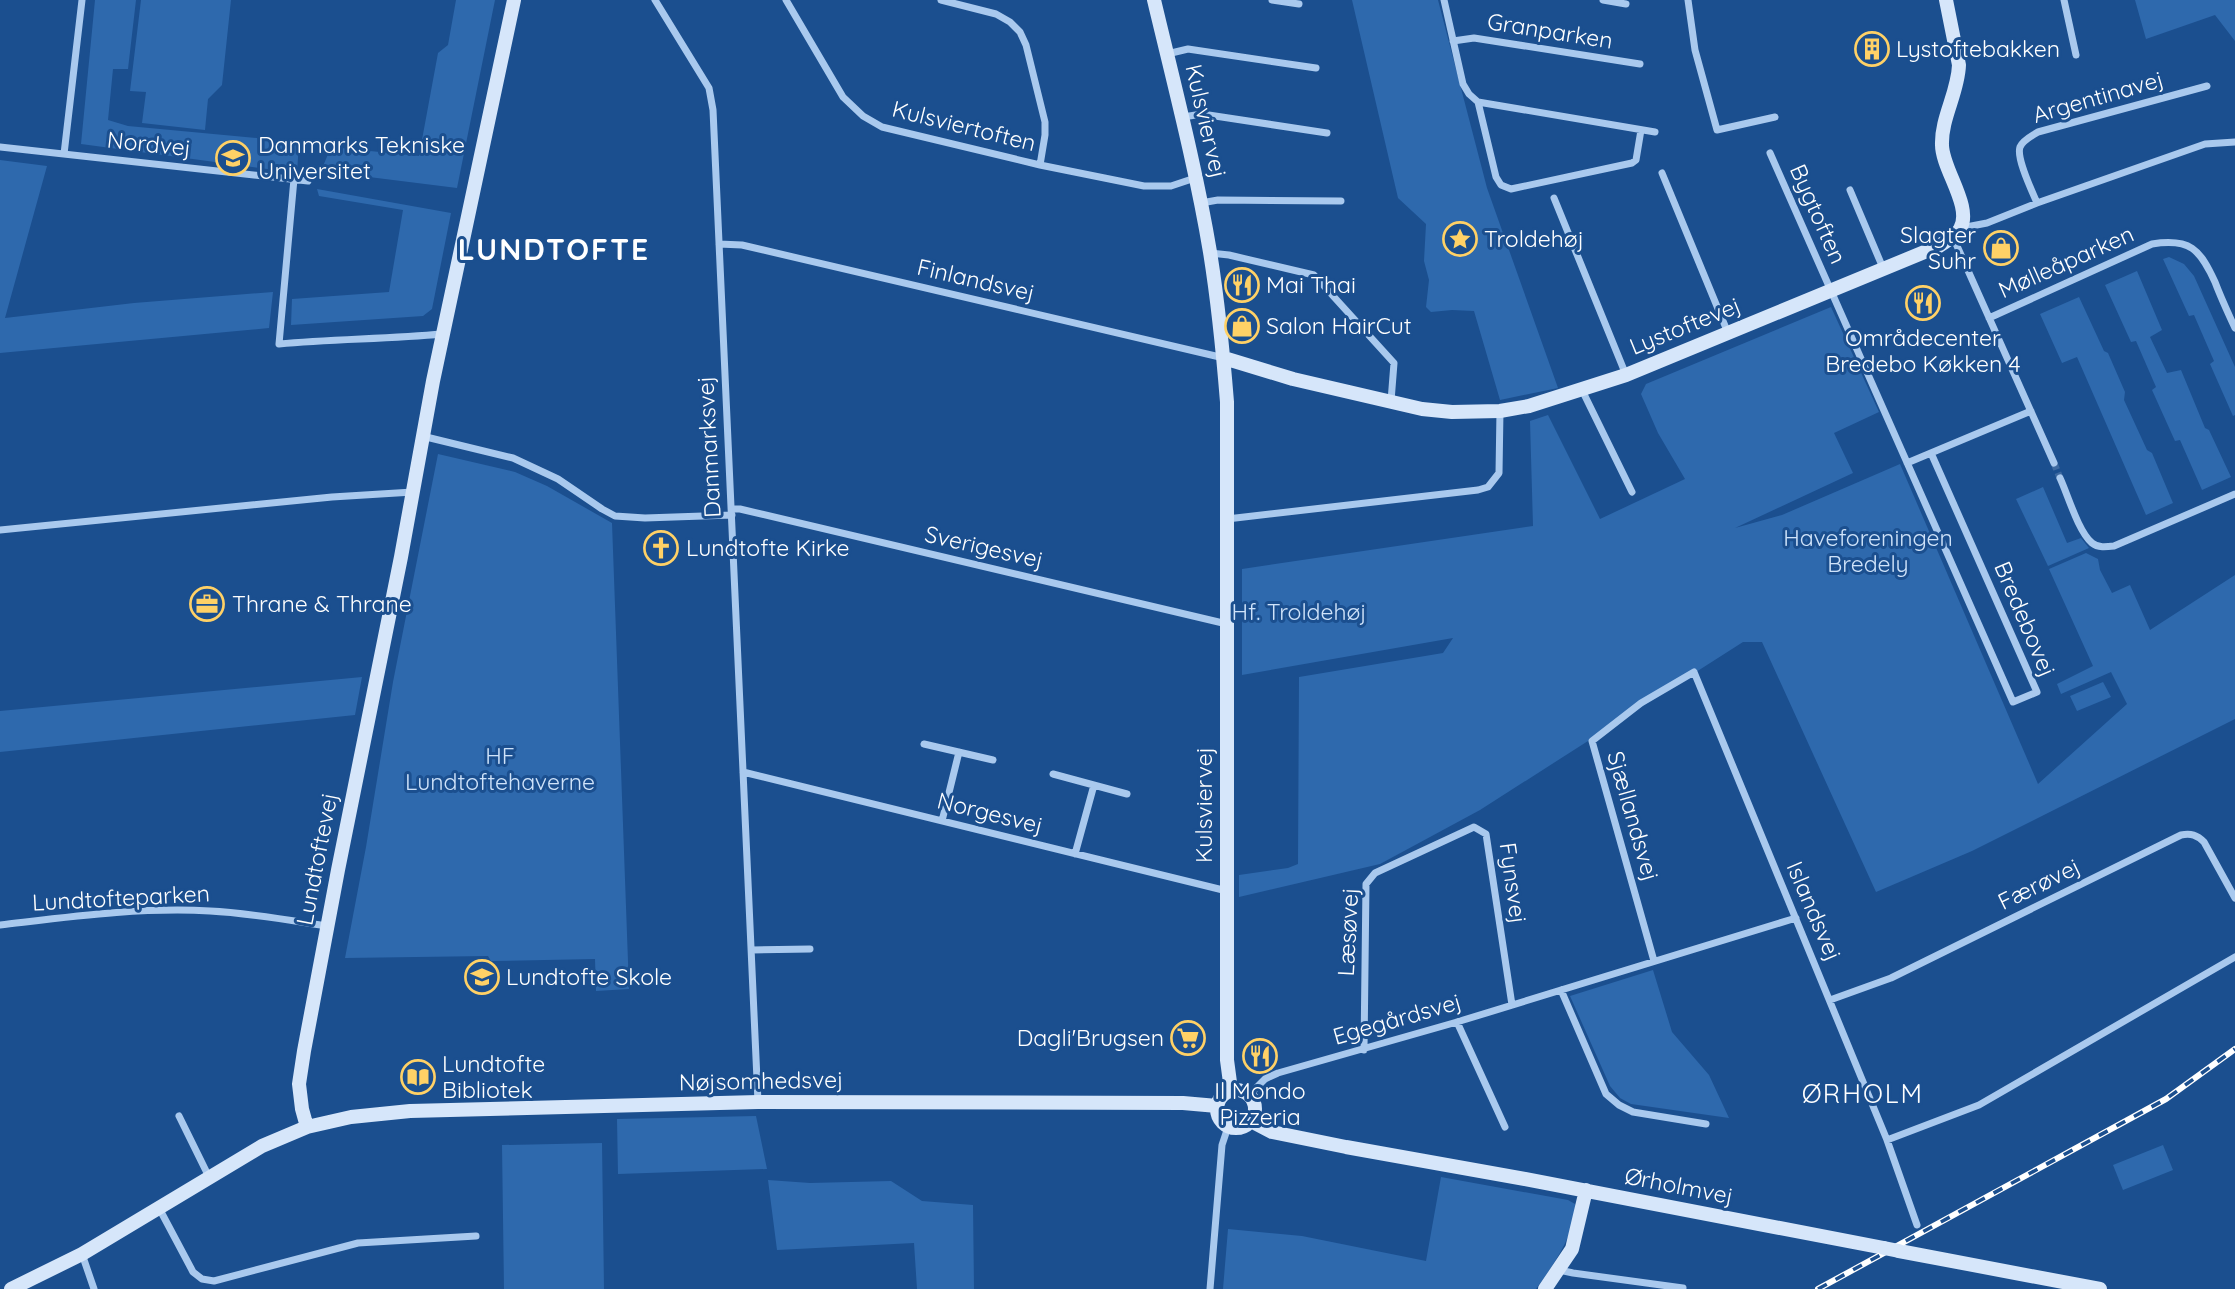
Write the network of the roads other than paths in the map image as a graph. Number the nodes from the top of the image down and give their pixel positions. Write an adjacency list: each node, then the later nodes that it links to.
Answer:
1 (82, 0): 30 (street)
2 (514, 0): 49 (street, Lundtoftevej)
3 (656, 0): 42 (street, Danmarksvej)
4 (786, 0): 31 (street, Kulsviertoften)
5 (941, 0): 31 (street)
6 (1154, 0): 16 (street, Kulsviervej)
7 (1272, 0): 13 (street)
8 (1444, 0): 15 (street, Granparken)
9 (1603, 0): 14 (street, Granparken)
10 (1688, 0): 23 (street)
11 (1946, 0): 41 (street)
12 (2064, 0): 17 (street)
13 (1298, 4)
14 (1626, 4)
15 (1453, 41): 18 (street, Granparken); 21 (street, Granparken)
16 (1167, 54): 19 (street); 22 (street, Kulsviervej)
17 (2076, 55)
18 (1640, 64)
19 (1316, 68)
20 (2207, 86): 40 (street, Argentinavej)
21 (1478, 102): 24 (street); 24 (street, Granparken)
22 (1182, 117): 26 (street); 33 (street, Kulsviervej)
23 (1775, 117)
24 (1641, 130): 25 (street)
25 (1655, 132)
26 (1327, 133)
27 (2235, 142): 40 (street, Lystoftevej)
28 (0, 147): 30 (street, Nordvej)
29 (1770, 153): 45 (street, Bygtoften)
30 (64, 154): 34 (street, Nordvej)
31 (1040, 165): 33 (street, Kulsviertoften)
32 (1662, 173): 48 (street)
33 (1195, 178): 39 (street, Kulsviervej)
34 (294, 179): 35 (street, Nordvej); 49 (street)
35 (308, 181)
36 (1850, 190): 44 (street)
37 (1554, 198): 51 (street)
38 (1341, 201): 39 (street)
39 (1201, 203): 43 (street, Kulsviervej)
40 (2037, 203): 41 (street, Lystoftevej)
41 (1957, 232): 44 (street, Lystoftevej); 46 (street, Mølleåparken)
42 (719, 244): 50 (street, Finlandsvej); 64 (street, Danmarksvej)
43 (1210, 253): 50 (street, Kulsviervej); 53 (street)
44 (1884, 269): 45 (street, Lystoftevej)
45 (1831, 291): 48 (street, Lystoftevej); 58 (street, Bredebovej)
46 (1989, 318): 47 (street, Mølleåparken); 55 (street, Mølleåparken)
47 (2235, 328)
48 (1728, 333): 51 (street, Lystoftevej)
49 (442, 334): 56 (street, Lundtoftevej)
50 (1224, 358): 53 (street, Lystoftevej); 65 (street, Kulsviervej)
51 (1626, 375): 52 (street, Lystoftevej)
52 (1582, 390): 54 (street, Lystoftevej); 62 (street)
53 (1391, 402): 54 (street, Lystoftevej)
54 (1500, 411): 65 (street)
55 (2031, 411): 57 (street); 59 (street, Mølleåparken)
56 (422, 436): 61 (street, Lundtoftevej); 64 (street, Sverigesvej)
57 (1931, 453): 58 (street); 58 (street, Bredebovej)
58 (1908, 463)
59 (2054, 463)
60 (2060, 478): 63 (street)
61 (412, 492): 66 (street); 83 (street, Lundtoftevej)
62 (1632, 492)
63 (2235, 494)
64 (732, 512): 67 (street, Sverigesvej); 72 (street, Danmarksvej)
65 (1227, 519): 67 (street, Kulsviervej)
66 (0, 530)
67 (1227, 624): 79 (street, Kulsviervej)
68 (1640, 703): 81 (street, Islandsvej); 87 (street, Sjællandsvej)
69 (924, 744): 70 (street)
70 (959, 752): 71 (street); 76 (street)
71 (993, 760)
72 (743, 772): 76 (street, Norgesvej); 85 (street, Danmarksvej)
73 (1053, 774): 74 (street)
74 (1094, 785): 75 (street); 78 (street)
75 (1127, 794)
76 (942, 821): 78 (street, Norgesvej)
77 (1425, 851): 90 (street, Fynsvej); 92 (street, Læsøvej)
78 (1075, 854): 79 (street, Norgesvej)
79 (1227, 891): 93 (street, Kulsviervej)
80 (2235, 898): 89 (street, Færøvej)
81 (1796, 918): 87 (street, Egegårdsvej); 89 (street, Islandsvej)
82 (0, 925): 83 (street, Lundtofteparken)
83 (327, 926): 101 (street, Lundtoftevej)
84 (810, 949): 85 (street)
85 (752, 950): 95 (street, Danmarksvej)
86 (2235, 957): 103 (street)
87 (1654, 961): 88 (street, Egegårdsvej)
88 (1561, 990): 90 (street, Egegårdsvej); 99 (street)
89 (1830, 1000): 103 (street, Islandsvej)
90 (1512, 1005): 91 (street, Egegårdsvej)
91 (1457, 1023): 92 (street, Egegårdsvej); 102 (street)
92 (1364, 1050): 94 (street, Egegårdsvej)
93 (1231, 1090): 94 (street); 96 (street)
94 (1248, 1095): 98 (street)
95 (758, 1102): 96 (street, Nøjsomhedsvej); 101 (street, Nøjsomhedsvej)
96 (1217, 1106): 100 (street)
97 (179, 1115): 104 (street)
98 (1251, 1121): 100 (street); 105 (street, Ørholmvej)
99 (1706, 1124)
100 (1228, 1126): 114 (street)
101 (307, 1127): 104 (street)
102 (1505, 1127)
103 (1887, 1140): 107 (street, Islandsvej)
104 (209, 1177): 106 (street)
105 (1586, 1190): 110 (street); 116 (street, Ørholmvej)
106 (159, 1208): 108 (street); 109 (street)
107 (1917, 1225)
108 (476, 1236)
109 (82, 1254): 112 (street); 113 (street)
110 (1559, 1270): 111 (street); 115 (street)
111 (1683, 1288)
112 (11, 1289)
113 (94, 1289)
114 (1210, 1289)
115 (1545, 1289)
116 (2100, 1289)

